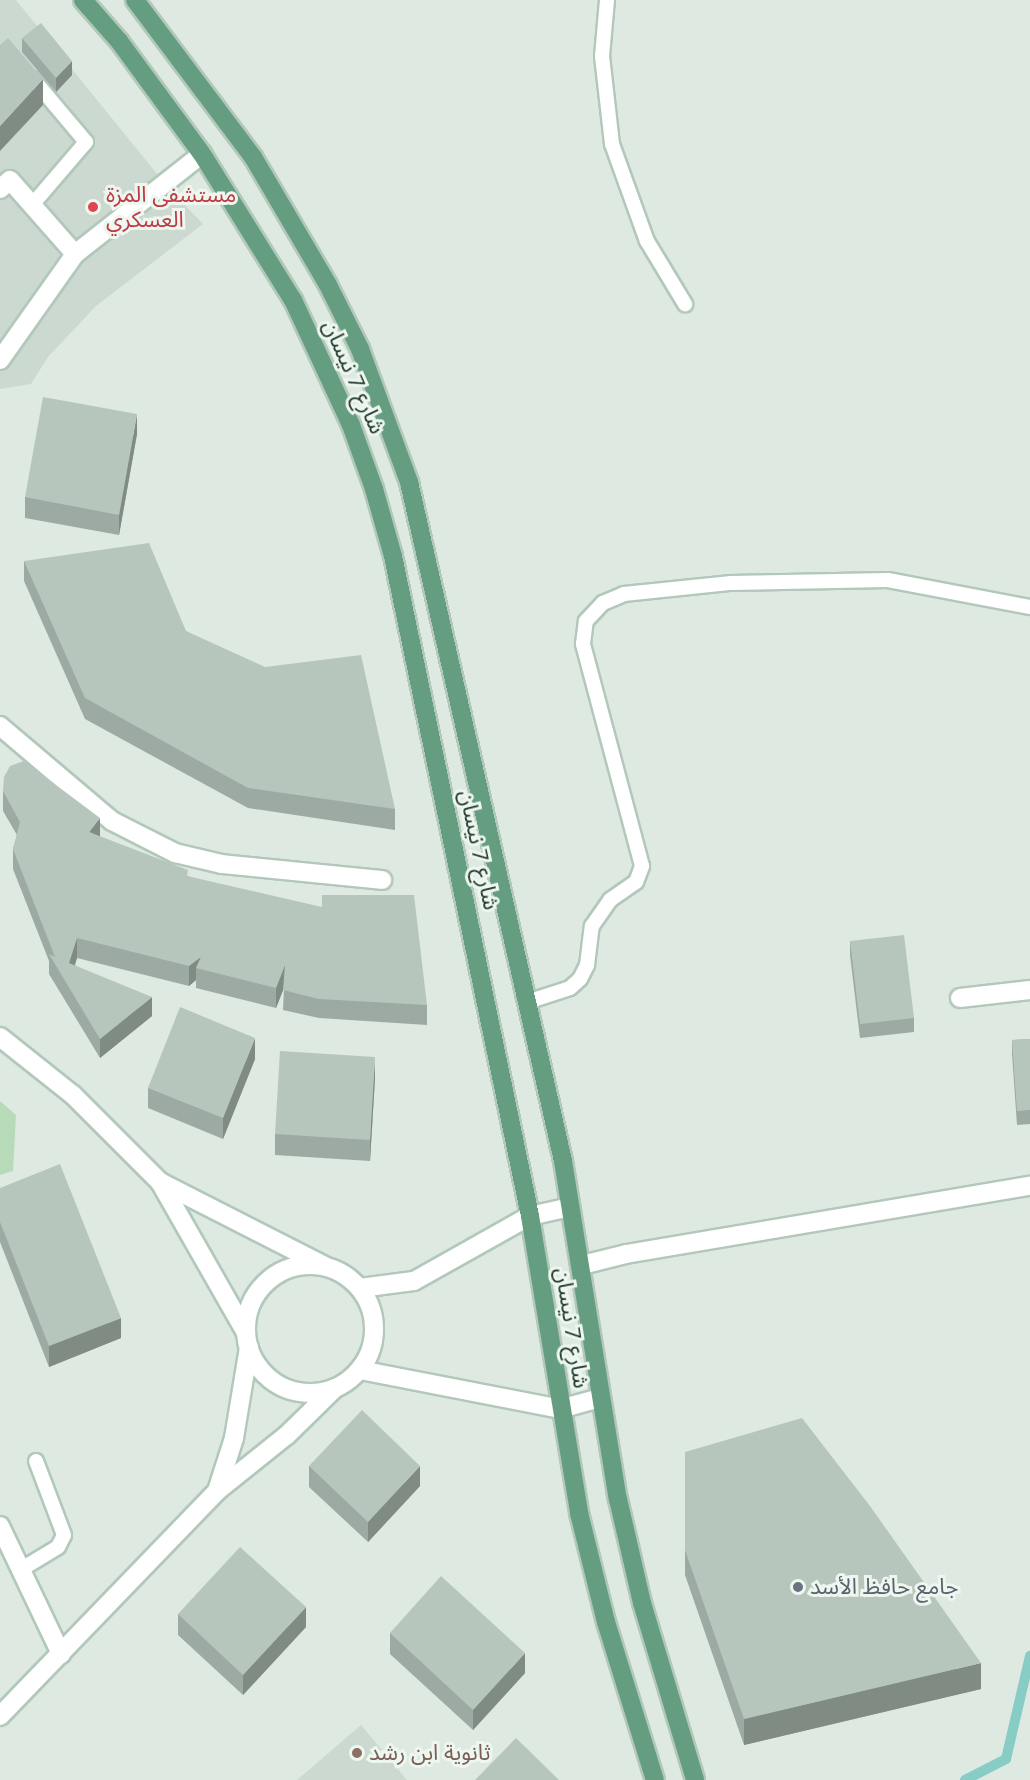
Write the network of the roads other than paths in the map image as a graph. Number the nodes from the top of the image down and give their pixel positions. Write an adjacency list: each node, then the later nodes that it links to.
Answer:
1 (83, 0): 5 (main road, شارع 7 نيسان)
2 (135, 0): 16 (main road, شارع 7 نيسان)
3 (607, 0): 9 (lane)
4 (22, 66): 7 (lane)
5 (202, 154): 8 (street); 21 (main road, شارع 7 نيسان)
6 (0, 189): 7 (street)
7 (32, 205): 8 (street)
8 (75, 254): 10 (street)
9 (685, 303)
10 (0, 360)
11 (1030, 607): 16 (lane)
12 (0, 726): 13 (street)
13 (382, 880)
14 (1030, 990): 15 (street)
15 (960, 998)
16 (527, 1002): 20 (main road, شارع 7 نيسان)
17 (0, 1037): 18 (street)
18 (160, 1182): 23 (street); 25 (street)
19 (1030, 1186): 22 (street)
20 (570, 1207): 21 (street); 22 (main road, شارع 7 نيسان)
21 (530, 1216): 24 (street); 29 (main road, شارع 7 نيسان)
22 (582, 1265): 28 (main road, شارع 7 نيسان)
23 (325, 1266): 24 (street); 25 (street)
24 (360, 1288): 26 (street)
25 (247, 1340): 27 (street); 31 (street)
26 (360, 1370): 27 (street); 29 (street)
27 (335, 1388): 31 (street)
28 (600, 1398): 29 (street); 37 (main road, شارع 7 نيسان)
29 (560, 1409): 36 (main road, شارع 7 نيسان)
30 (36, 1461): 33 (lane)
31 (217, 1491): 34 (street)
32 (0, 1526): 33 (street)
33 (20, 1570): 34 (street)
34 (61, 1654): 35 (street)
35 (0, 1716)
36 (655, 1780)
37 (695, 1780)

